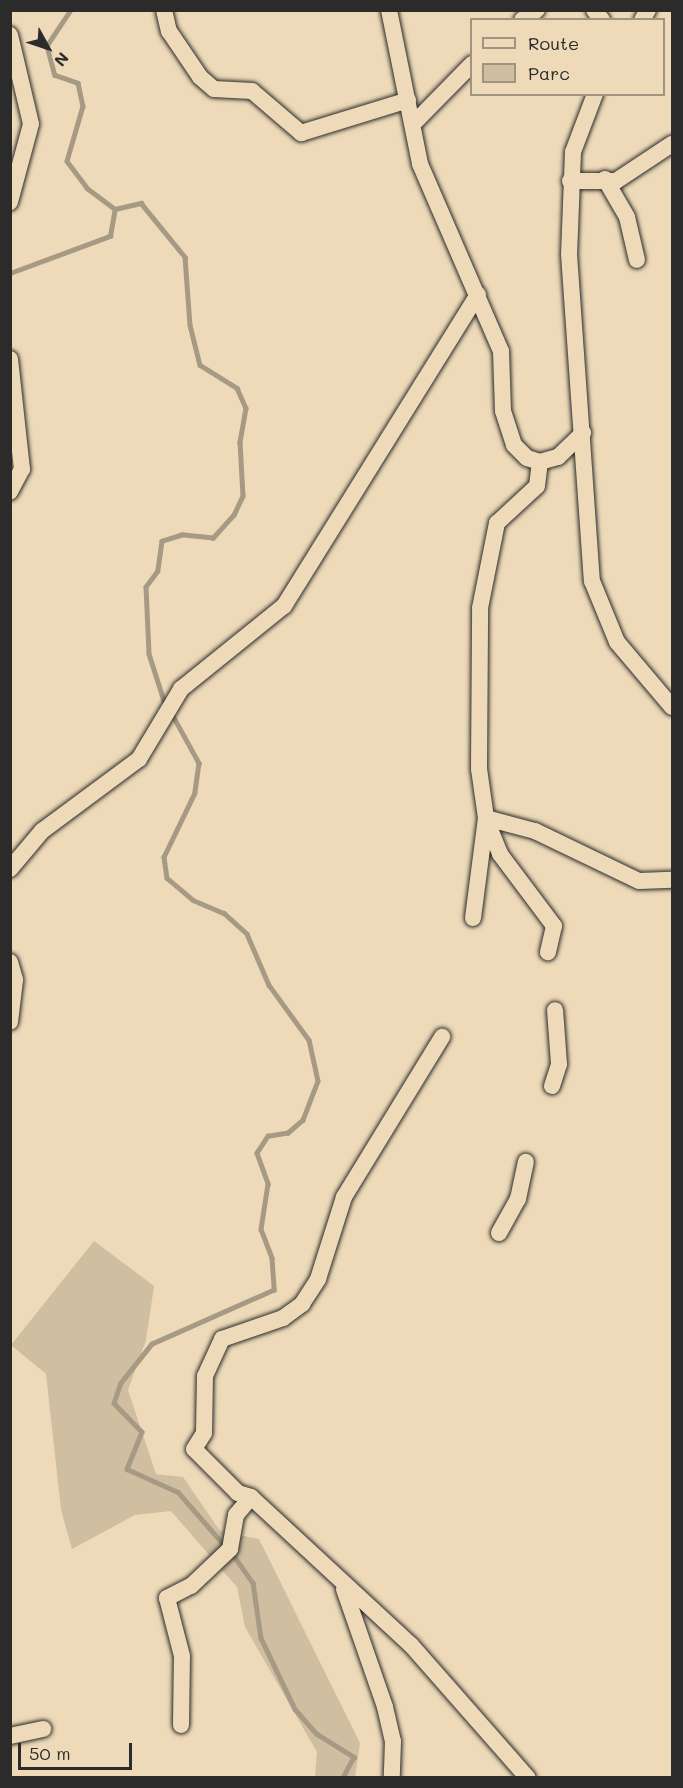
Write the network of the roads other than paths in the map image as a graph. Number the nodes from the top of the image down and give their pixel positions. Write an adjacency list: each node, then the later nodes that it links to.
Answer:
1 (164, 10): 6 (street)
2 (390, 10): 6 (street)
3 (10, 35): 11 (street)
4 (470, 65): 7 (street)
5 (594, 96): 10 (street)
6 (408, 100): 7 (street)
7 (416, 121): 13 (street)
8 (672, 144): 9 (street)
9 (605, 179): 10 (street); 12 (street)
10 (570, 181): 15 (street)
11 (10, 202)
12 (637, 260)
13 (478, 294): 16 (street); 20 (street)
14 (10, 359): 17 (street)
15 (583, 433): 16 (street); 18 (street)
16 (540, 462): 19 (street)
17 (10, 492)
18 (672, 706)
19 (486, 818): 21 (street); 22 (street); 23 (street)
20 (10, 869)
21 (672, 880)
22 (473, 918)
23 (548, 952)
24 (10, 962): 26 (street)
25 (555, 1010): 28 (street)
26 (10, 1022)
27 (442, 1037): 31 (street)
28 (552, 1086)
29 (526, 1162): 30 (street)
30 (499, 1233)
31 (251, 1497): 32 (street); 33 (street)
32 (344, 1588): 36 (street); 37 (street)
33 (181, 1725)
34 (43, 1729): 35 (street)
35 (10, 1736)
36 (392, 1778)
37 (528, 1778)

